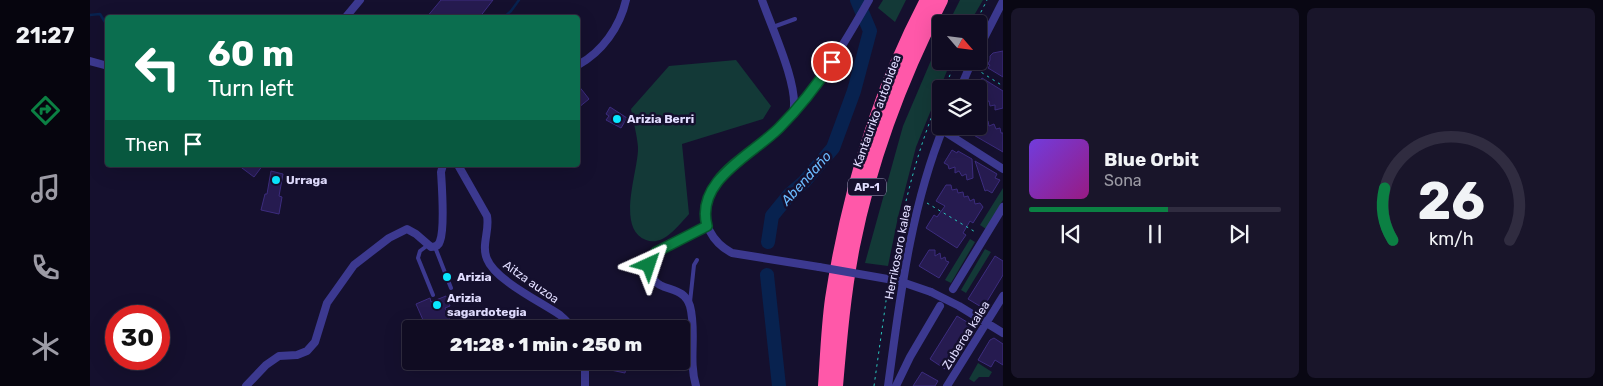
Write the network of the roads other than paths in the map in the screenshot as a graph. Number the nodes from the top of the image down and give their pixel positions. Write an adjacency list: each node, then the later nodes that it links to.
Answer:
1 (360, 0): 8 (street)
2 (626, 0): 13 (street)
3 (762, 0): 11 (street)
4 (869, 0): 15 (street)
5 (927, 0): 38 (highway, Kantauriko autobidea / AP-1)
6 (941, 0): 39 (highway, Kantauriko autobidea / AP-1)
7 (1003, 1): 10 (street)
8 (348, 15)
9 (795, 19): 11 (lane)
10 (988, 30)
11 (773, 31): 15 (street)
12 (90, 61): 14 (street)
13 (580, 63)
14 (105, 65)
15 (793, 113): 22 (street)
16 (941, 135): 40 (street, Herrikosoro kalea)
17 (953, 135): 20 (street)
18 (442, 167): 23 (street)
19 (459, 167): 31 (street, Aitza auzoa)
20 (1003, 169)
21 (1003, 207): 26 (street)
22 (707, 226): 29 (street); 32 (street, bridge)
23 (431, 246): 25 (lane); 27 (lane); 35 (street)
24 (697, 260): 29 (lane)
25 (451, 288)
26 (953, 289)
27 (433, 295)
28 (1003, 296): 32 (street, Zuberoa kalea)
29 (689, 304): 37 (street)
30 (940, 306): 41 (street)
31 (565, 320)
32 (986, 322): 33 (street); 42 (street, Zuberoa kalea)
33 (1003, 333)
34 (585, 370): 36 (street)
35 (246, 386)
36 (585, 386)
37 (696, 386)
38 (824, 386)
39 (836, 386)
40 (888, 386)
41 (896, 386)
42 (948, 386)

